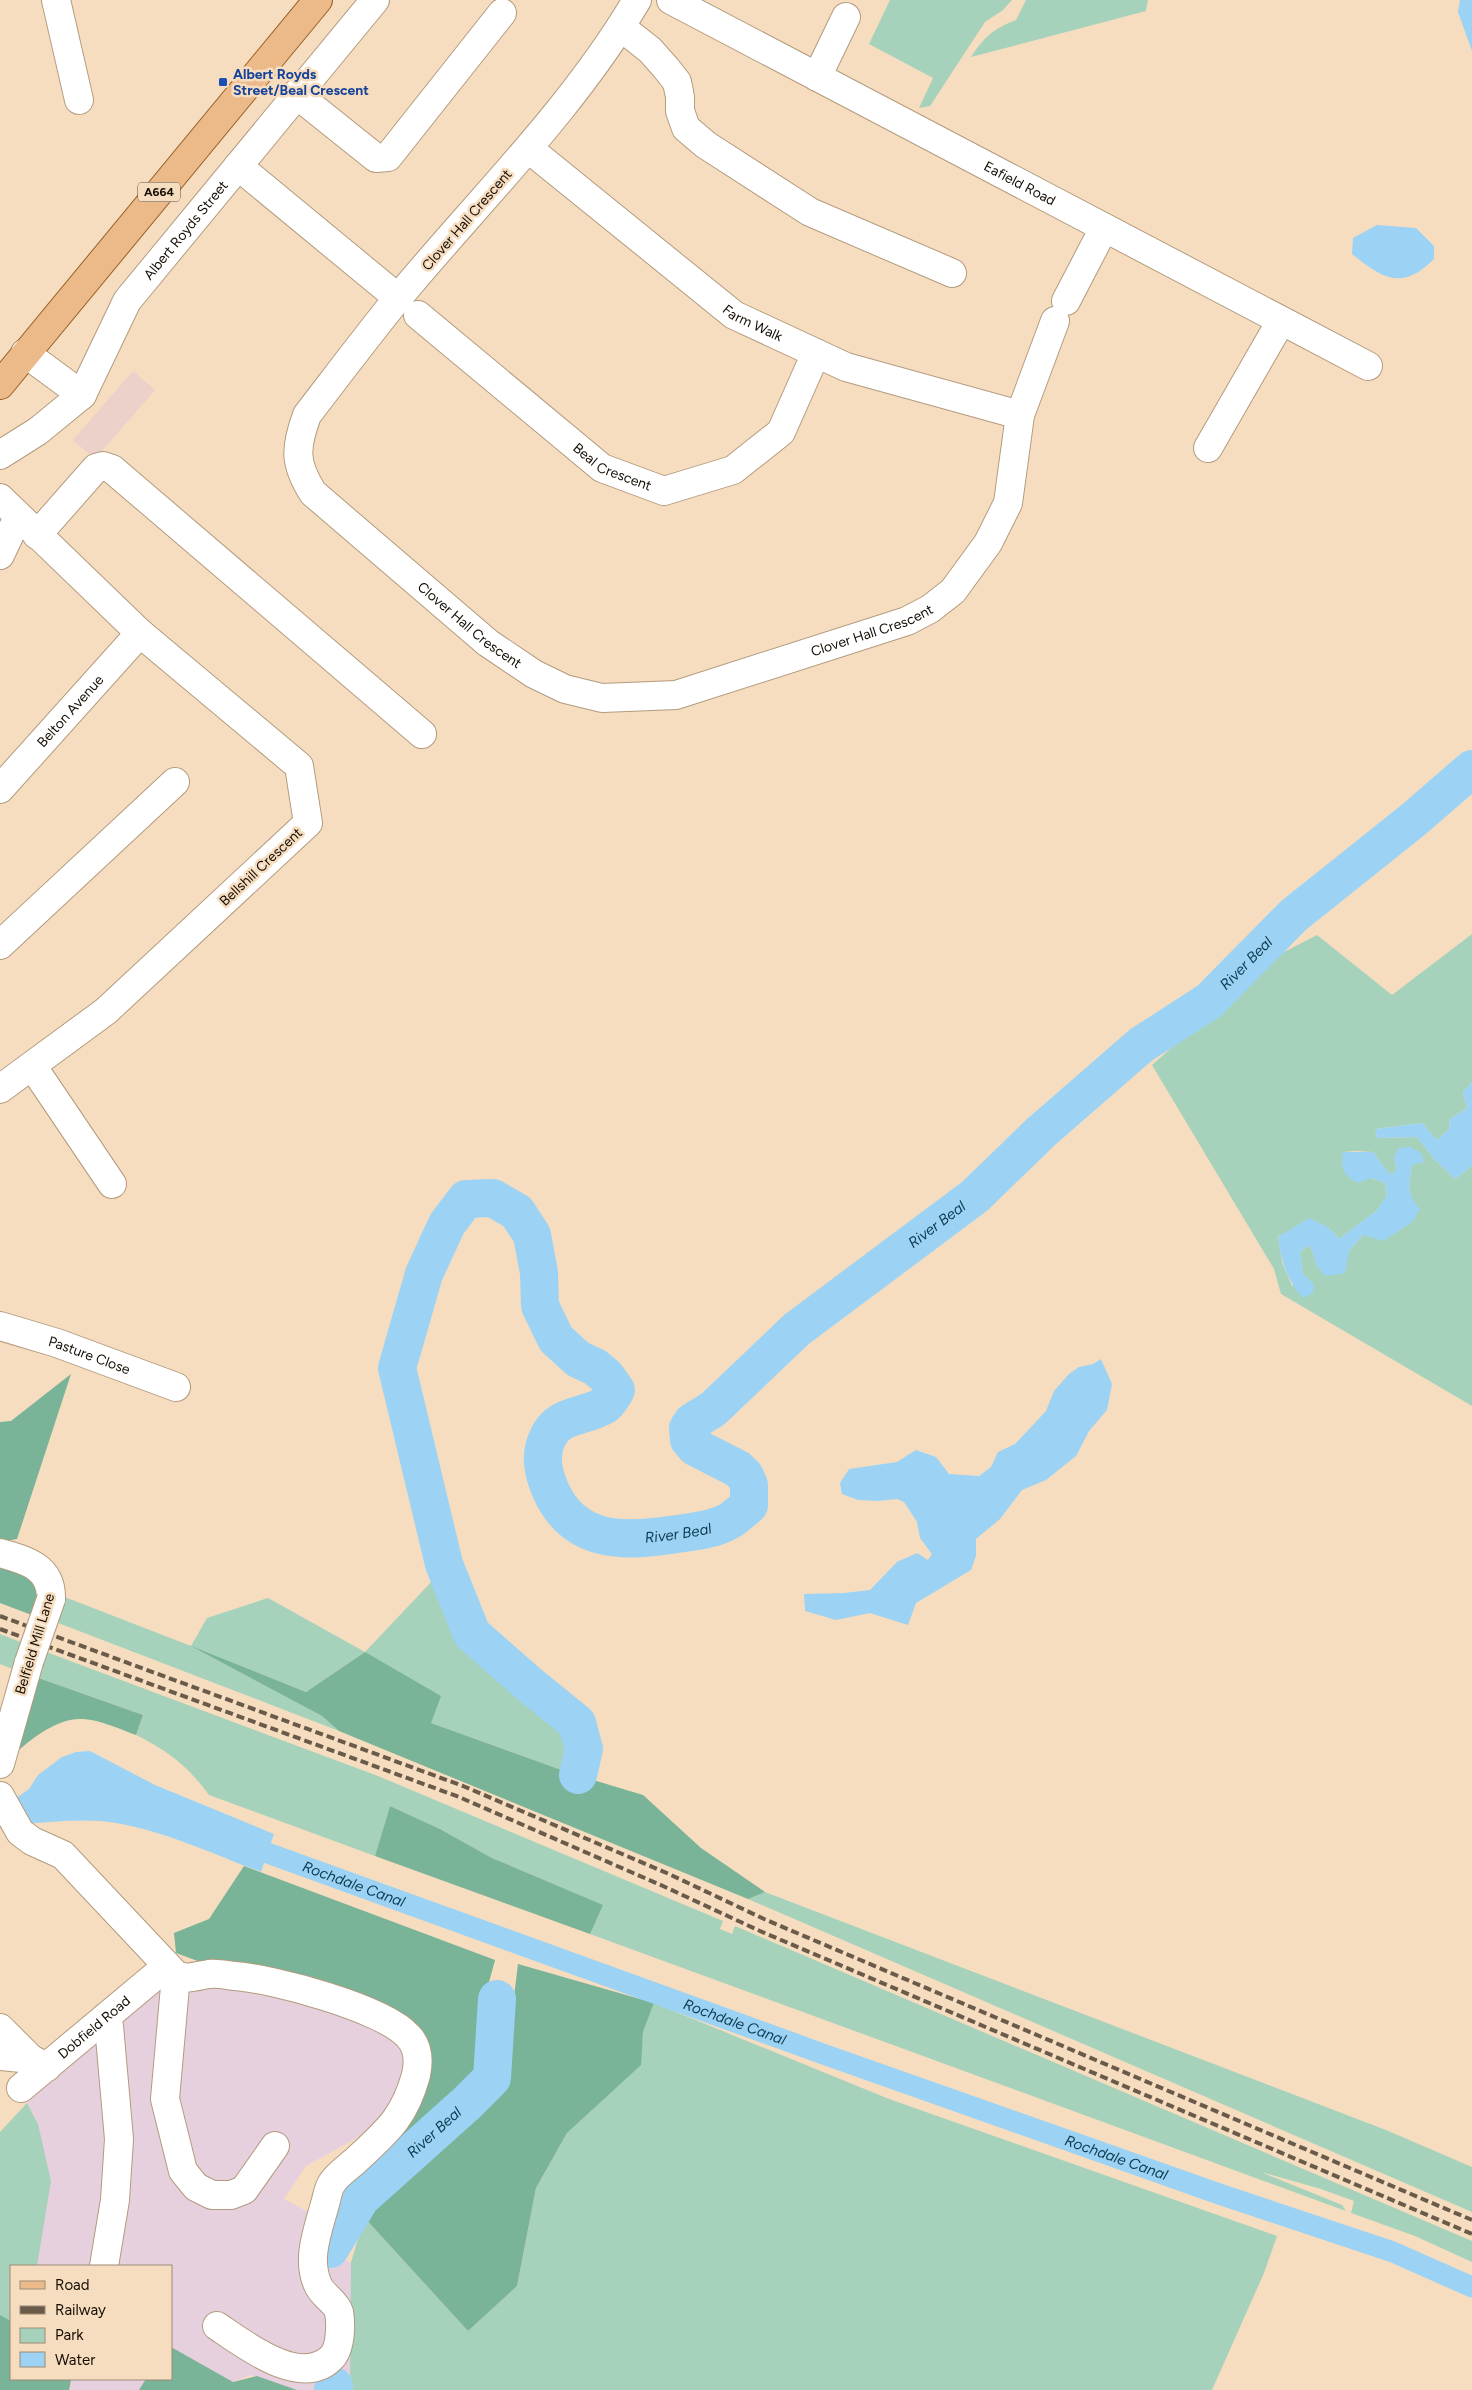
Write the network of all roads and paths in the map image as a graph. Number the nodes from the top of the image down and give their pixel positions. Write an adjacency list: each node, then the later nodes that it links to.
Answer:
1 (56, 0): 11 (street)
2 (318, 0): 18 (main road, A664)
3 (375, 0): 10 (street, Albert Royds Street)
4 (637, 0): 8 (street, Clover Hall Crescent)
5 (671, 0): 9 (street, Eafield Road)
6 (502, 13): 10 (street)
7 (846, 17): 9 (street)
8 (620, 27): 12 (street, Clover Hall Crescent); 15 (street)
9 (817, 77): 14 (street, Eafield Road)
10 (296, 94): 13 (street, Albert Royds Street)
11 (79, 100)
12 (529, 149): 16 (street, Clover Hall Crescent); 19 (street, Farm Walk)
13 (238, 166): 16 (street, Beal Crescent); 22 (street, Albert Royds Street)
14 (1104, 228): 17 (street, Eafield Road); 23 (street, Clover Hall Crescent)
15 (952, 273)
16 (408, 307): 19 (street, Beal Crescent); 23 (street, Clover Hall Crescent)
17 (1281, 321): 20 (street, Eafield Road); 24 (street)
18 (25, 353): 21 (main road, A664); 22 (street)
19 (816, 353): 23 (street, Farm Walk)
20 (1368, 366)
21 (0, 385)
22 (82, 395): 25 (street, Albert Royds Street)
23 (1020, 415)
24 (1208, 448)
25 (0, 455)
26 (18, 517): 27 (street); 28 (street, Bellshill Crescent); 29 (street)
27 (0, 555)
28 (140, 633): 31 (street, Belton Avenue); 33 (street, Bellshill Crescent)
29 (422, 734)
30 (175, 782): 32 (street)
31 (0, 789)
32 (0, 945)
33 (33, 1067): 34 (street, Bellshill Crescent); 35 (street)
34 (0, 1089)
35 (112, 1184)
36 (0, 1326): 37 (street, Pasture Close)
37 (176, 1388)
38 (0, 1553): 39 (street, Belfield Mill Lane, bridge)
39 (0, 1764)
40 (0, 1796): 41 (street)
41 (171, 1970): 42 (street, Dobfield Road); 47 (street); 49 (street)
42 (106, 2017): 45 (street, Dobfield Road); 48 (street)
43 (0, 2028): 45 (street)
44 (0, 2056): 45 (street)
45 (39, 2063): 46 (street, Dobfield Road)
46 (21, 2088)
47 (274, 2146)
48 (104, 2265)
49 (217, 2326)

